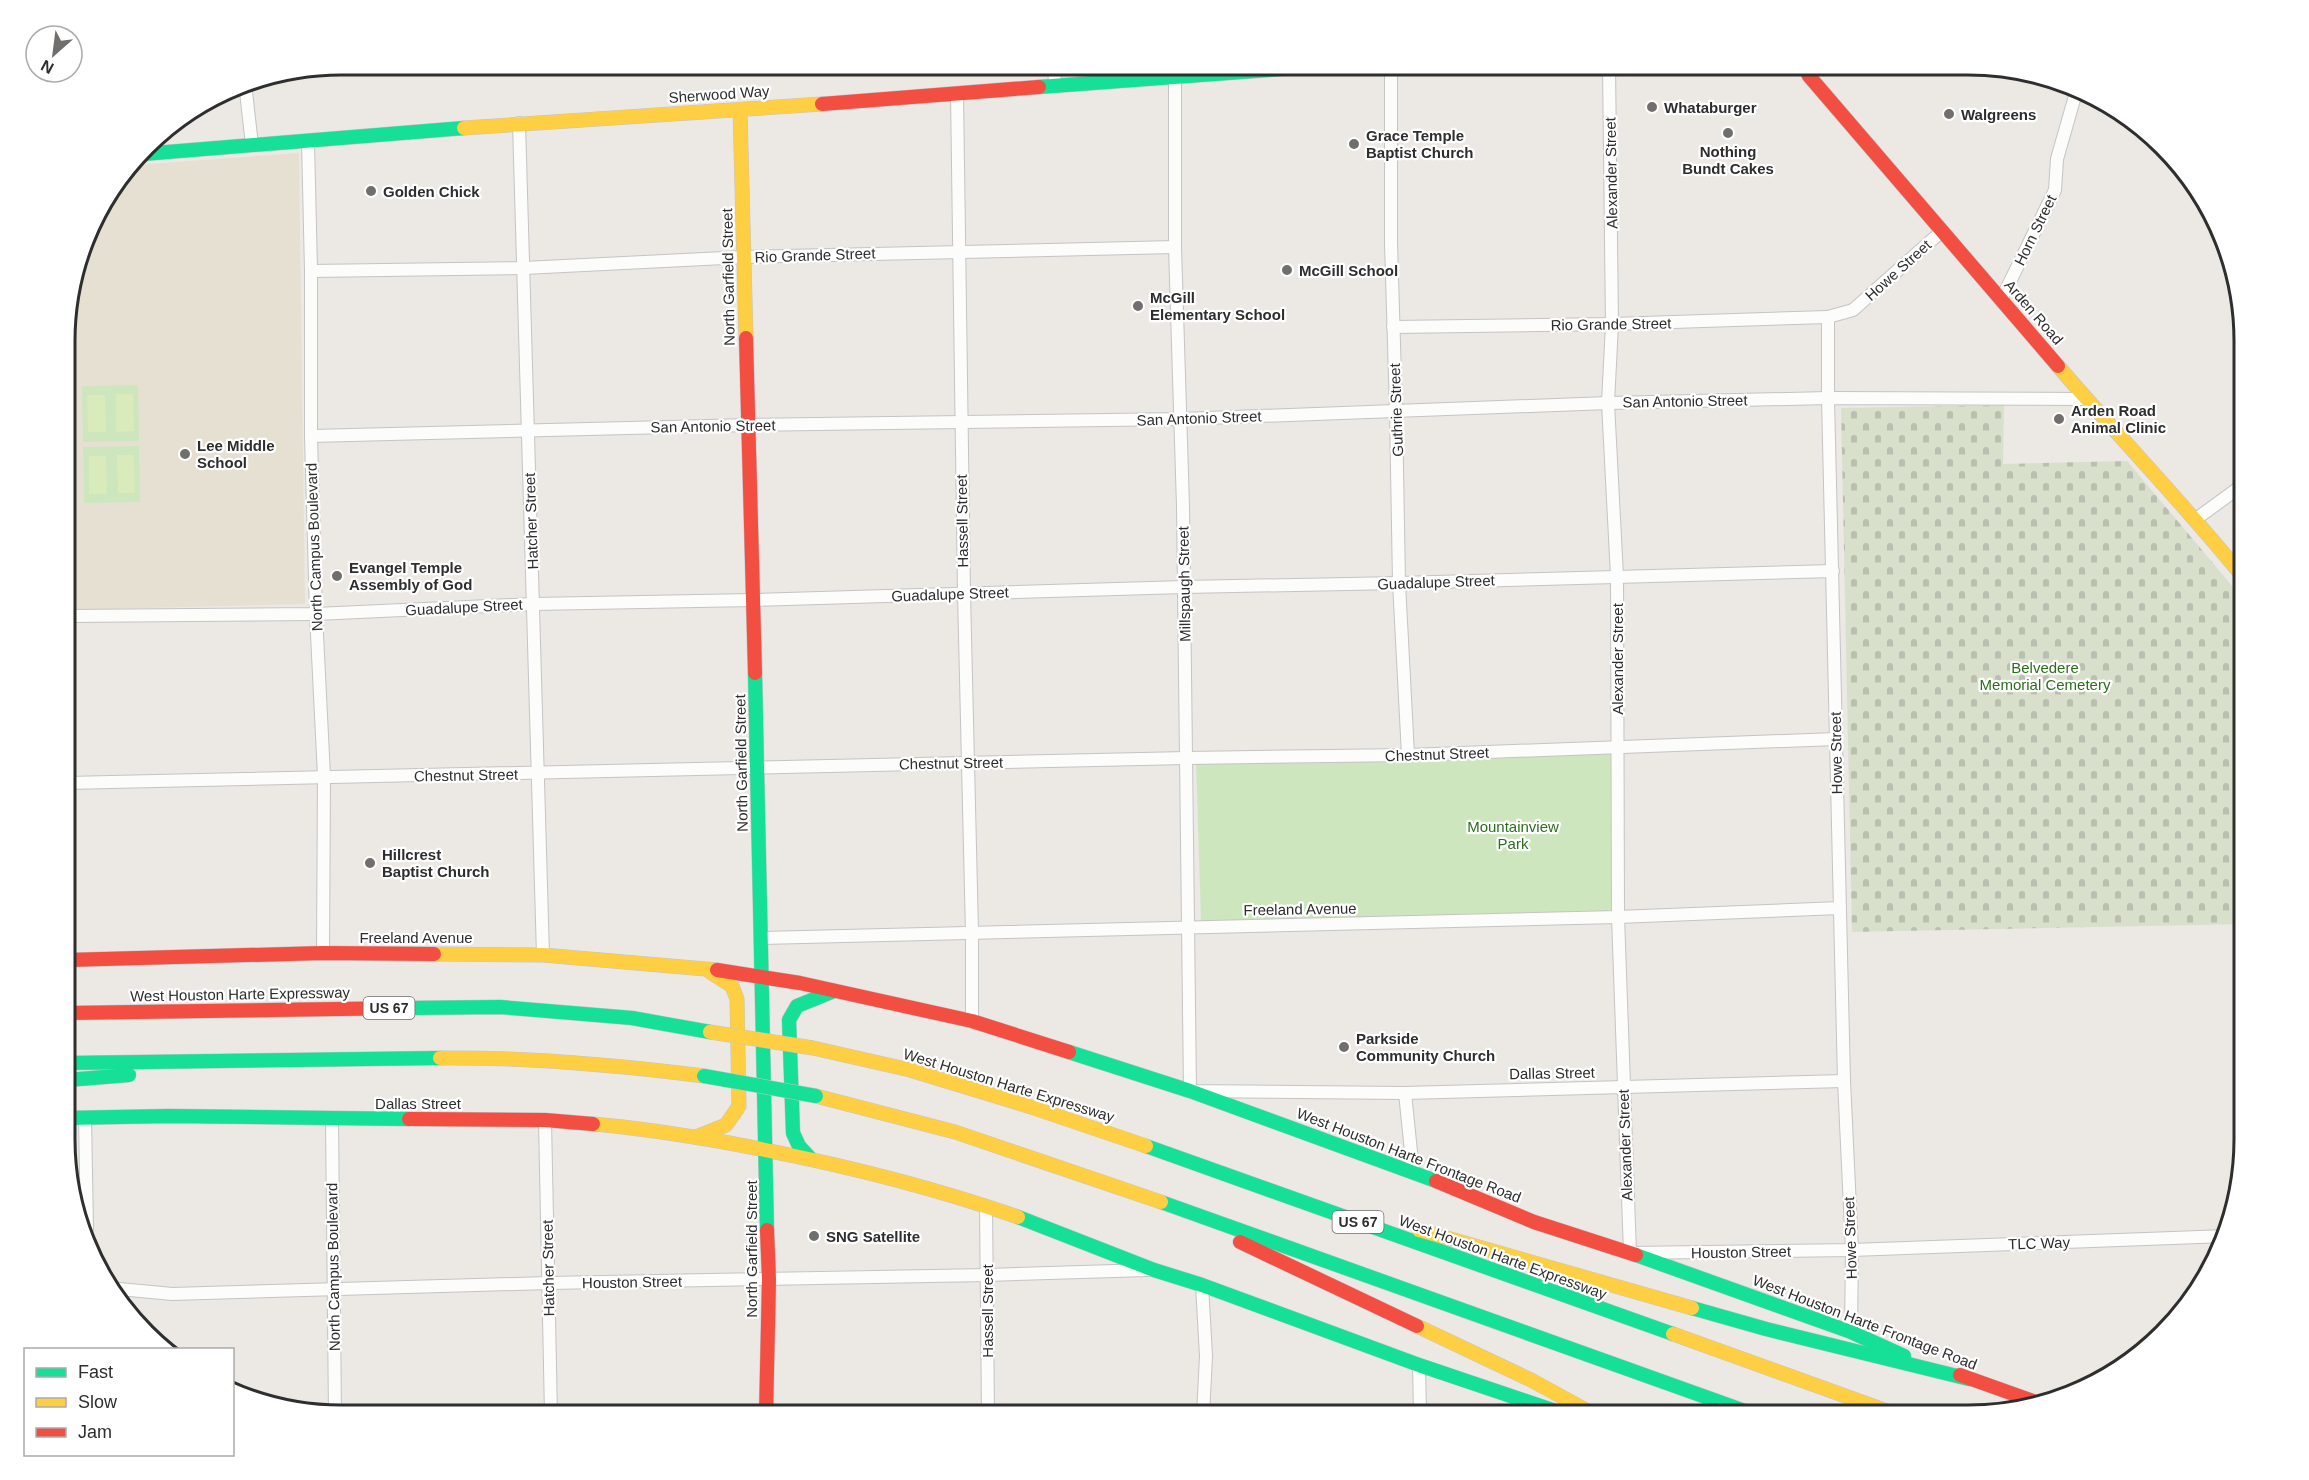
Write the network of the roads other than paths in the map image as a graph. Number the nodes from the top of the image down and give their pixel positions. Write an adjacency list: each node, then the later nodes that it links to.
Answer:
1 (1055, 75): 7 (street)
2 (1141, 75): 7 (main road, Sherwood Way)
3 (1176, 75): 17 (street, Millspaugh Street)
4 (1391, 75): 25 (street, Guthrie Street)
5 (1609, 75): 24 (street, Alexander Street)
6 (1809, 75): 16 (main road, Arden Road)
7 (1055, 85): 9 (main road, Sherwood Way)
8 (246, 92): 14 (street)
9 (957, 93): 11 (main road, Sherwood Way); 18 (street, Hassell Street)
10 (2075, 97): 22 (street, Horn Street)
11 (740, 110): 12 (main road, Sherwood Way); 19 (main road, North Garfield Street)
12 (519, 123): 13 (main road, Sherwood Way); 20 (street, Hatcher Street)
13 (308, 141): 14 (main road, Sherwood Way); 21 (street, North Campus Boulevard)
14 (252, 146): 15 (main road, Sherwood Way)
15 (153, 153)
16 (1942, 231): 22 (main road, Arden Road); 23 (street, Howe Street)
17 (1175, 247): 18 (street, Rio Grande Street); 30 (street, Millspaugh Street)
18 (959, 251): 19 (street, Rio Grande Street); 31 (street, Hassell Street)
19 (744, 257): 20 (street, Rio Grande Street); 32 (main road, North Garfield Street)
20 (524, 267): 21 (street, Rio Grande Street); 33 (street, Hatcher Street)
21 (311, 271): 34 (street, North Campus Boulevard)
22 (2001, 300): 27 (main road, Arden Road)
23 (1828, 317): 24 (street, Rio Grande Street); 26 (street, Howe Street)
24 (1612, 324): 25 (street, Rio Grande Street); 28 (street, Alexander Street)
25 (1393, 327): 29 (street, Guthrie Street)
26 (1828, 398): 27 (street, San Antonio Street); 28 (street, San Antonio Street); 38 (street, Howe Street)
27 (2087, 399): 36 (main road, Arden Road)
28 (1608, 403): 29 (street, San Antonio Street); 39 (street, Alexander Street)
29 (1396, 411): 30 (street, San Antonio Street); 40 (street, Guthrie Street)
30 (1181, 419): 31 (street, San Antonio Street); 41 (street, Millspaugh Street)
31 (961, 422): 32 (street, San Antonio Street); 42 (street, Hassell Street)
32 (748, 424): 33 (street, San Antonio Street); 43 (main road, North Garfield Street)
33 (528, 430): 34 (street, San Antonio Street); 44 (street, Hatcher Street)
34 (311, 436): 45 (street, North Campus Boulevard)
35 (2234, 491): 36 (street)
36 (2196, 519): 37 (main road, Arden Road)
37 (2234, 566)
38 (1833, 571): 39 (street, Guadalupe Street); 47 (street, Howe Street)
39 (1617, 576): 40 (street, Guadalupe Street); 48 (street, Alexander Street)
40 (1399, 583): 41 (street, Guadalupe Street); 49 (street, Guthrie Street)
41 (1184, 587): 42 (street, Guadalupe Street); 50 (street, Millspaugh Street)
42 (964, 593): 43 (street, Guadalupe Street); 51 (street, Hassell Street)
43 (753, 600): 44 (street, Guadalupe Street); 52 (main road, North Garfield Street)
44 (533, 604): 45 (street, Guadalupe Street); 53 (street, Hatcher Street)
45 (316, 614): 46 (street, Guadalupe Street); 54 (street, North Campus Boulevard)
46 (75, 616)
47 (1836, 739): 48 (street, Chestnut Street); 56 (street, Howe Street)
48 (1617, 747): 49 (street, Chestnut Street); 57 (street, Alexander Street)
49 (1408, 755): 50 (street, Chestnut Street)
50 (1187, 758): 51 (street, Chestnut Street); 58 (street, Millspaugh Street)
51 (967, 763): 52 (street, Chestnut Street); 59 (street, Hassell Street)
52 (758, 768): 53 (street, Chestnut Street); 60 (main road, North Garfield Street)
53 (538, 774): 54 (street, Chestnut Street); 62 (street, Hatcher Street)
54 (324, 776): 55 (street, Chestnut Street); 61 (street, North Campus Boulevard)
55 (75, 783)
56 (1840, 908): 57 (street, Freeland Avenue); 74 (street, Howe Street)
57 (1618, 917): 58 (street, Freeland Avenue); 75 (street, Alexander Street)
58 (1189, 928): 59 (street, Freeland Avenue); 76 (street, Millspaugh Street)
59 (972, 933): 60 (street, Freeland Avenue); 70 (street, Hassell Street)
60 (762, 938): 65 (main road, North Garfield Street)
61 (323, 953): 62 (main road, Freeland Avenue); 63 (main road, Freeland Avenue)
62 (543, 955): 64 (main road, Freeland Avenue)
63 (75, 960)
64 (701, 967): 65 (main road, Freeland Avenue); 82 (main road)
65 (763, 977): 66 (main road, West Houston Harte Frontage Road); 83 (main road, North Garfield Street)
66 (835, 991): 70 (main road, West Houston Harte Frontage Road); 84 (main road)
67 (75, 1003): 68 (main road)
68 (223, 1009): 69 (main road, West Houston Harte Expressway / US 67); 85 (main road, West Houston Harte Expressway / US 67, bridge)
69 (75, 1013)
70 (972, 1021): 76 (main road, West Houston Harte Frontage Road)
71 (321, 1060): 72 (main road); 73 (main road); 87 (main road, bridge)
72 (75, 1063)
73 (75, 1079)
74 (1844, 1081): 75 (street, Dallas Street); 91 (street, Howe Street)
75 (1623, 1088): 77 (street, Dallas Street); 92 (street, Alexander Street)
76 (1190, 1091): 77 (street, Dallas Street); 86 (main road, West Houston Harte Frontage Road)
77 (1405, 1093): 86 (street)
78 (75, 1118): 79 (main road, Dallas Street)
79 (85, 1118): 80 (main road, Dallas Street); 89 (street)
80 (332, 1119): 81 (main road, Dallas Street); 99 (street, North Campus Boulevard)
81 (544, 1120): 82 (main road, Dallas Street); 96 (street, Hatcher Street)
82 (695, 1137): 83 (main road, Dallas Street)
83 (767, 1150): 84 (main road); 95 (main road, North Garfield Street)
84 (811, 1159): 88 (main road)
85 (1187, 1160): 102 (main road); 113 (main road, West Houston Harte Expressway / US 67)
86 (1413, 1172): 92 (main road, West Houston Harte Frontage Road)
87 (1140, 1194): 111 (main road); 112 (main road)
88 (986, 1206): 93 (main road); 94 (street, Hassell Street)
89 (87, 1217)
90 (2216, 1236): 91 (street, TLC Way)
91 (1852, 1250): 92 (street, Houston Street); 100 (street, Howe Street)
92 (1629, 1253): 100 (main road, West Houston Harte Frontage Road)
93 (1154, 1270): 94 (street, Houston Street); 97 (main road)
94 (987, 1275): 95 (street, Houston Street); 107 (street, Hassell Street)
95 (769, 1279): 96 (street, Houston Street); 106 (main road, North Garfield Street)
96 (548, 1283): 99 (street, Houston Street); 105 (street, Hatcher Street)
97 (1202, 1285): 101 (main road); 108 (street)
98 (122, 1289): 99 (street, Houston Street)
99 (334, 1290): 104 (street, North Campus Boulevard)
100 (1851, 1332): 102 (main road, West Houston Harte Frontage Road)
101 (1419, 1365): 109 (street); 110 (main road)
102 (1969, 1379): 103 (main road, West Houston Harte Frontage Road)
103 (2025, 1399)
104 (335, 1405)
105 (551, 1405)
106 (766, 1405)
107 (988, 1405)
108 (1204, 1405)
109 (1420, 1405)
110 (1537, 1405)
111 (1577, 1405)
112 (1728, 1405)
113 (1870, 1405)

